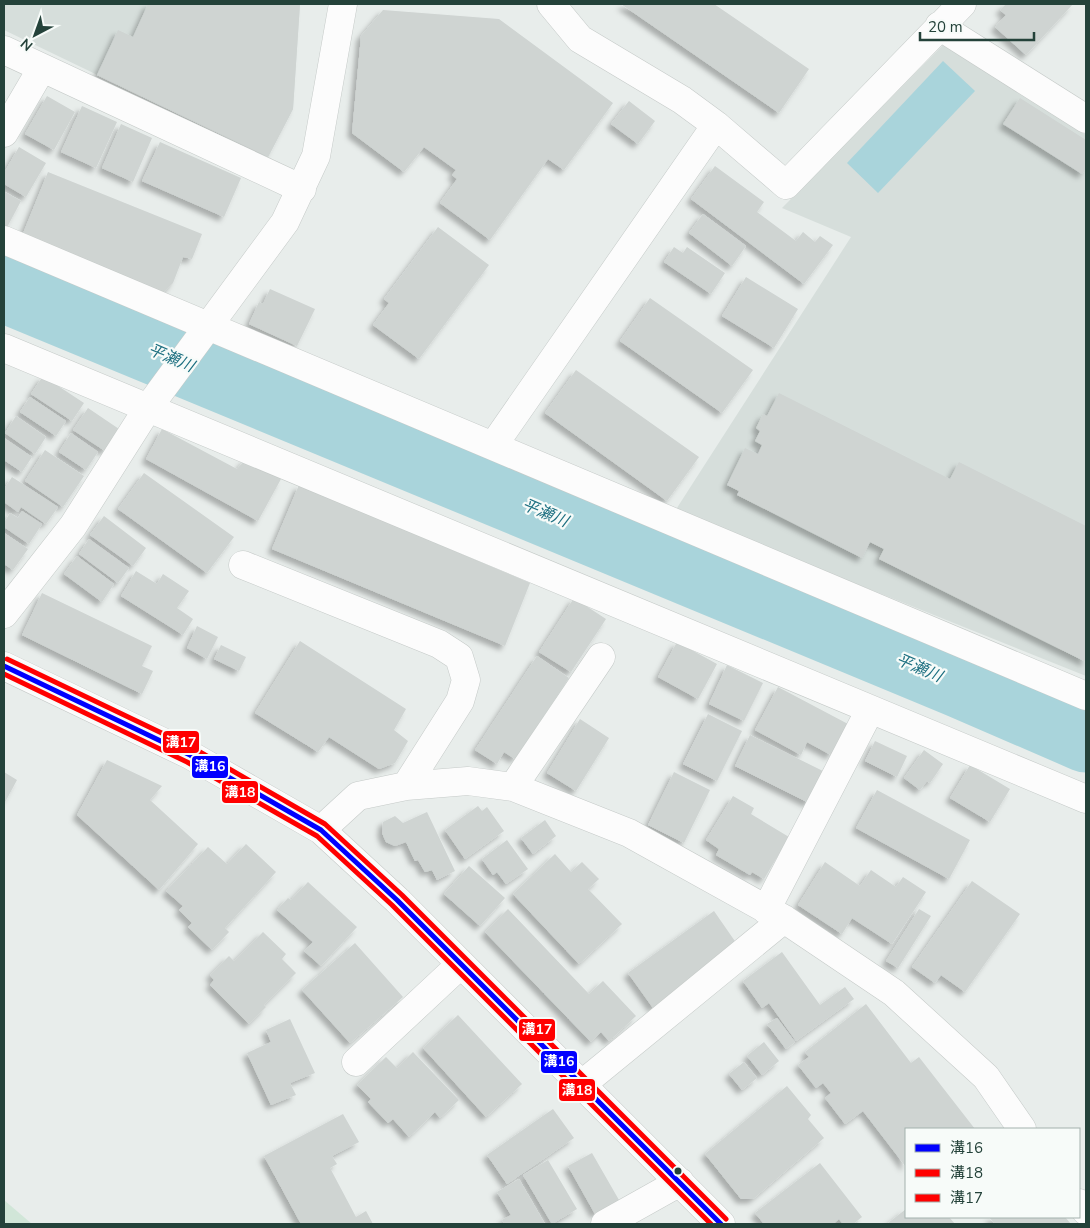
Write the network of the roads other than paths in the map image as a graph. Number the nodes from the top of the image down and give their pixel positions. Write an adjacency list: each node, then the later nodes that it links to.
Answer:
1 (342, 4): 10 (street)
2 (551, 4): 8 (street)
3 (962, 4): 4 (street)
4 (939, 26): 7 (street); 8 (street)
5 (4, 50): 6 (street)
6 (42, 68): 9 (street); 10 (street)
7 (1086, 119)
8 (716, 125): 15 (street)
9 (4, 133)
10 (302, 189): 12 (street)
11 (4, 240): 12 (street)
12 (207, 330): 14 (street); 15 (street)
13 (4, 348): 14 (street)
14 (151, 404): 17 (street); 21 (street)
15 (494, 446): 20 (street)
16 (243, 565): 22 (street)
17 (4, 614)
18 (601, 657): 23 (street)
19 (4, 666): 25 (street)
20 (1086, 696)
21 (870, 710): 24 (street); 26 (street)
22 (406, 786): 23 (street); 25 (street)
23 (513, 787): 26 (street)
24 (1086, 799)
25 (321, 830): 27 (street)
26 (775, 914): 29 (street); 30 (street)
27 (461, 964): 28 (street); 29 (street)
28 (356, 1062)
29 (581, 1085): 31 (street)
30 (1021, 1128)
31 (680, 1182): 32 (street); 33 (street)
32 (605, 1224)
33 (721, 1224)

